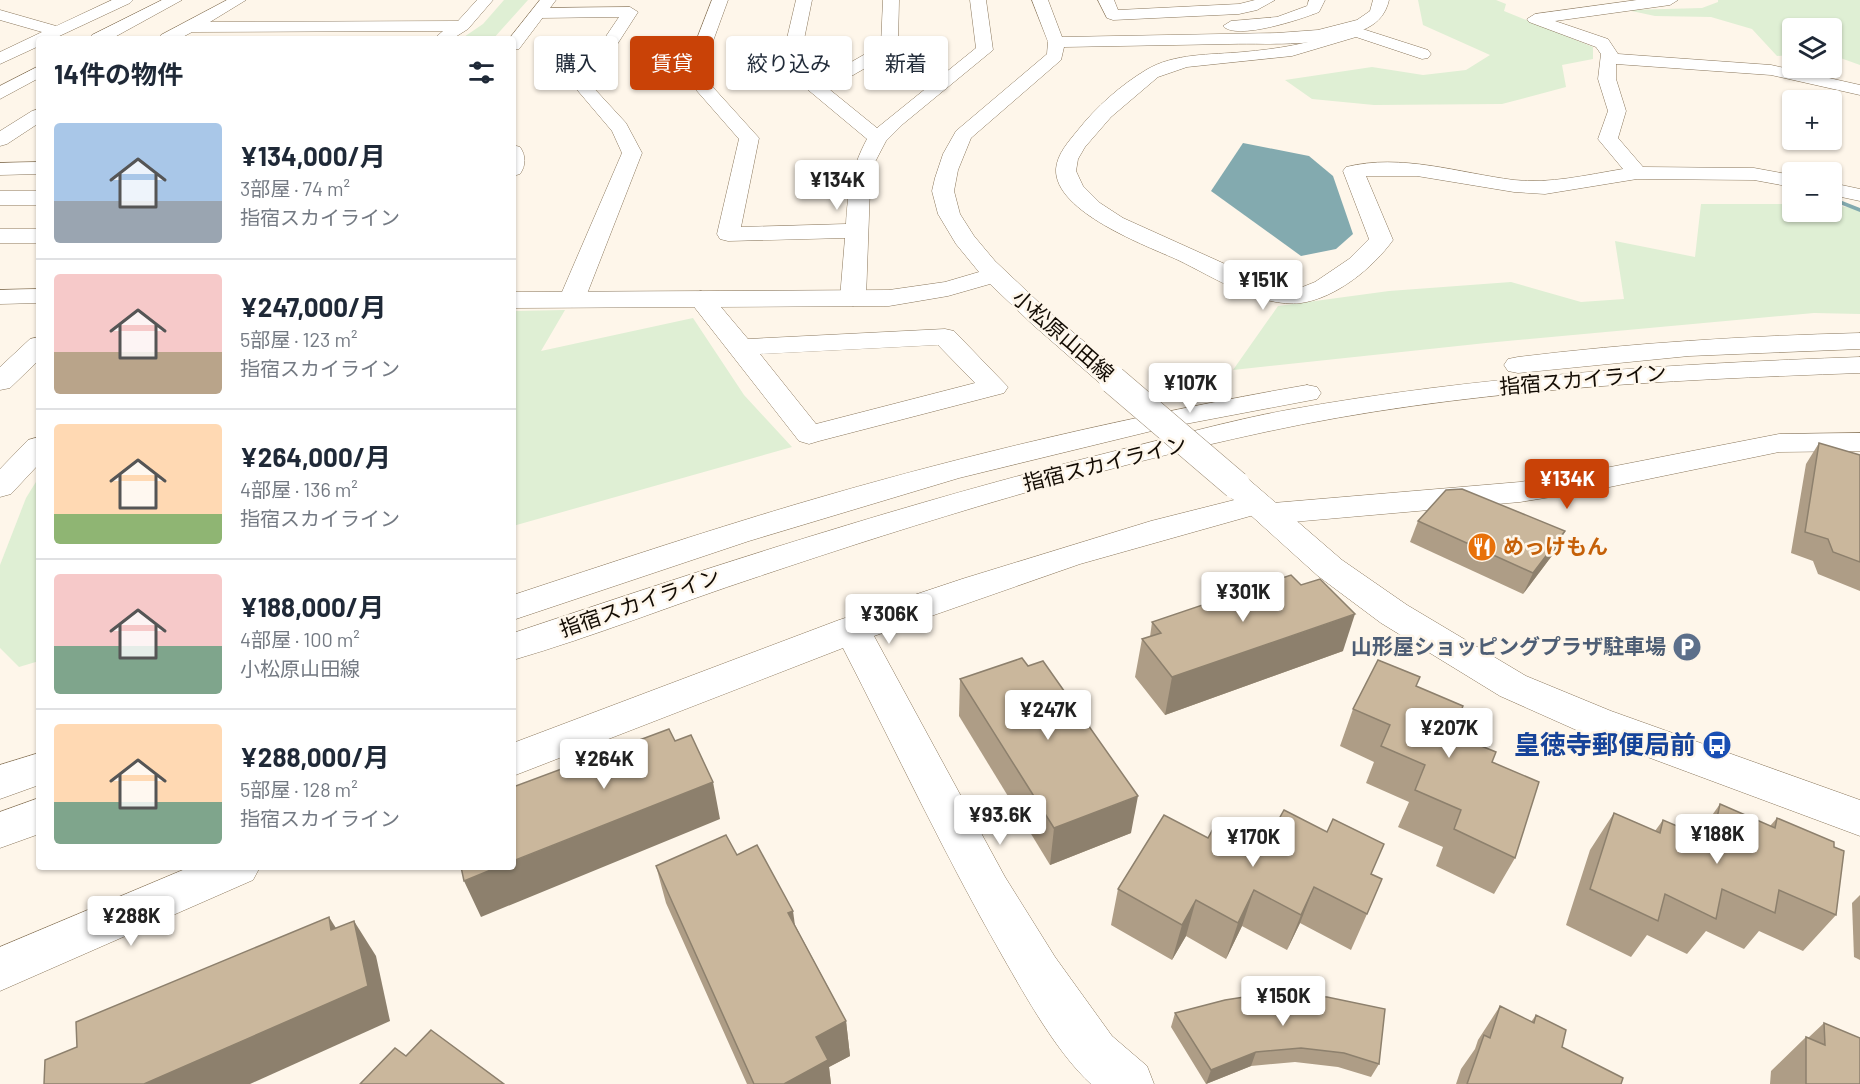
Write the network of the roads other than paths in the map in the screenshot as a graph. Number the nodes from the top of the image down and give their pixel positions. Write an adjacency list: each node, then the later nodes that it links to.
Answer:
1 (124, 0): 24 (street)
2 (174, 0): 25 (street)
3 (238, 0): 21 (street)
4 (485, 0): 19 (street)
5 (720, 0): 53 (street)
6 (804, 0): 28 (street)
7 (891, 0): 37 (street)
8 (978, 0): 43 (street)
9 (1040, 0): 32 (street)
10 (1106, 0): 16 (street)
11 (1267, 0): 16 (street)
12 (1317, 0): 16 (street)
13 (1381, 0): 22 (street)
14 (1670, 0): 35 (street)
15 (543, 6): 31 (street); 60 (street)
16 (1166, 12)
17 (0, 15): 18 (street)
18 (21, 21): 20 (street); 23 (street)
19 (462, 26): 21 (street); 27 (street)
20 (0, 27)
21 (189, 27): 26 (street)
22 (1351, 31): 32 (street); 34 (street); 47 (street)
23 (43, 36)
24 (46, 36)
25 (104, 36)
26 (172, 36)
27 (446, 36)
28 (796, 36)
29 (36, 39): 33 (street)
30 (36, 41): 36 (street)
31 (516, 41)
32 (1056, 42): 56 (street, 小松原山田線)
33 (0, 50)
34 (1422, 54)
35 (1608, 58): 40 (street); 47 (street)
36 (0, 59)
37 (852, 68)
38 (36, 73): 41 (street)
39 (817, 90): 43 (street)
40 (1860, 90)
41 (0, 94)
42 (30, 126): 44 (street)
43 (878, 138): 53 (street)
44 (0, 140)
45 (36, 168): 46 (street)
46 (0, 169)
47 (1637, 173): 48 (street)
48 (1782, 179)
49 (1842, 191): 50 (street)
50 (1860, 195)
51 (0, 198): 52 (street)
52 (36, 198)
53 (856, 231): 59 (street)
54 (0, 236): 55 (street)
55 (36, 236)
56 (994, 275): 59 (street); 71 (street, 小松原山田線, bridge)
57 (36, 296): 58 (street)
58 (0, 297)
59 (853, 298): 61 (street)
60 (572, 299): 61 (street); 62 (street)
61 (701, 299): 65 (street)
62 (516, 300)
63 (1860, 341): 72 (street, 指宿スカイライン)
64 (36, 347): 67 (street)
65 (741, 347): 65 (street)
66 (1860, 365): 74 (street, 指宿スカイライン)
67 (4, 374)
68 (1860, 442): 71 (street)
69 (36, 449): 70 (street)
70 (0, 487)
71 (1254, 501): 73 (street); 79 (street, 小松原山田線)
72 (516, 607)
73 (852, 629): 75 (street); 83 (street)
74 (516, 646)
75 (516, 759)
76 (36, 770): 77 (street)
77 (0, 782)
78 (36, 817): 80 (street)
79 (1860, 818)
80 (0, 830)
81 (231, 870): 82 (street)
82 (0, 969)
83 (1129, 1084)

